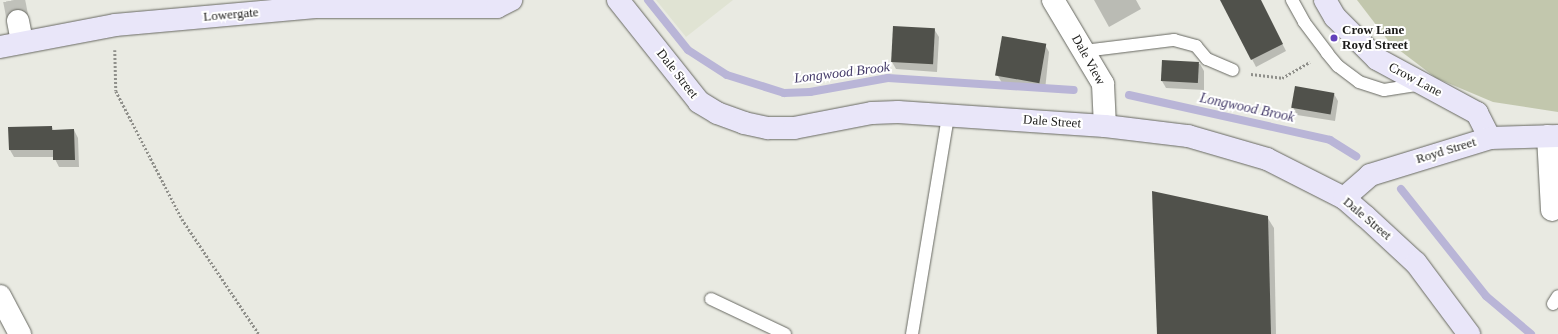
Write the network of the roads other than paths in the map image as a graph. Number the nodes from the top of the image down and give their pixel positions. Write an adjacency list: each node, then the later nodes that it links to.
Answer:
1 (511, 0): 7 (street, Lowergate)
2 (618, 0): 12 (street, Dale Street)
3 (1053, 0): 9 (street, Dale View)
4 (1292, 0): 11 (lane)
5 (1325, 0): 11 (street, Crow Lane)
6 (18, 21): 7 (street)
7 (22, 42): 8 (street, Lowergate)
8 (0, 47)
9 (1084, 51): 10 (lane); 13 (street, Dale View)
10 (1233, 70)
11 (1422, 83): 15 (street, Crow Lane)
12 (948, 116): 13 (street, Dale Street); 22 (lane)
13 (1105, 126): 16 (street, Dale Street)
14 (1553, 136): 15 (street, Royd Street); 17 (street)
15 (1490, 138): 16 (street, Royd Street)
16 (1344, 198): 23 (street, Dale Street)
17 (1555, 215)
18 (0, 296): 20 (street)
19 (711, 299): 21 (lane)
20 (20, 334)
21 (785, 334)
22 (912, 334)
23 (1470, 334)

